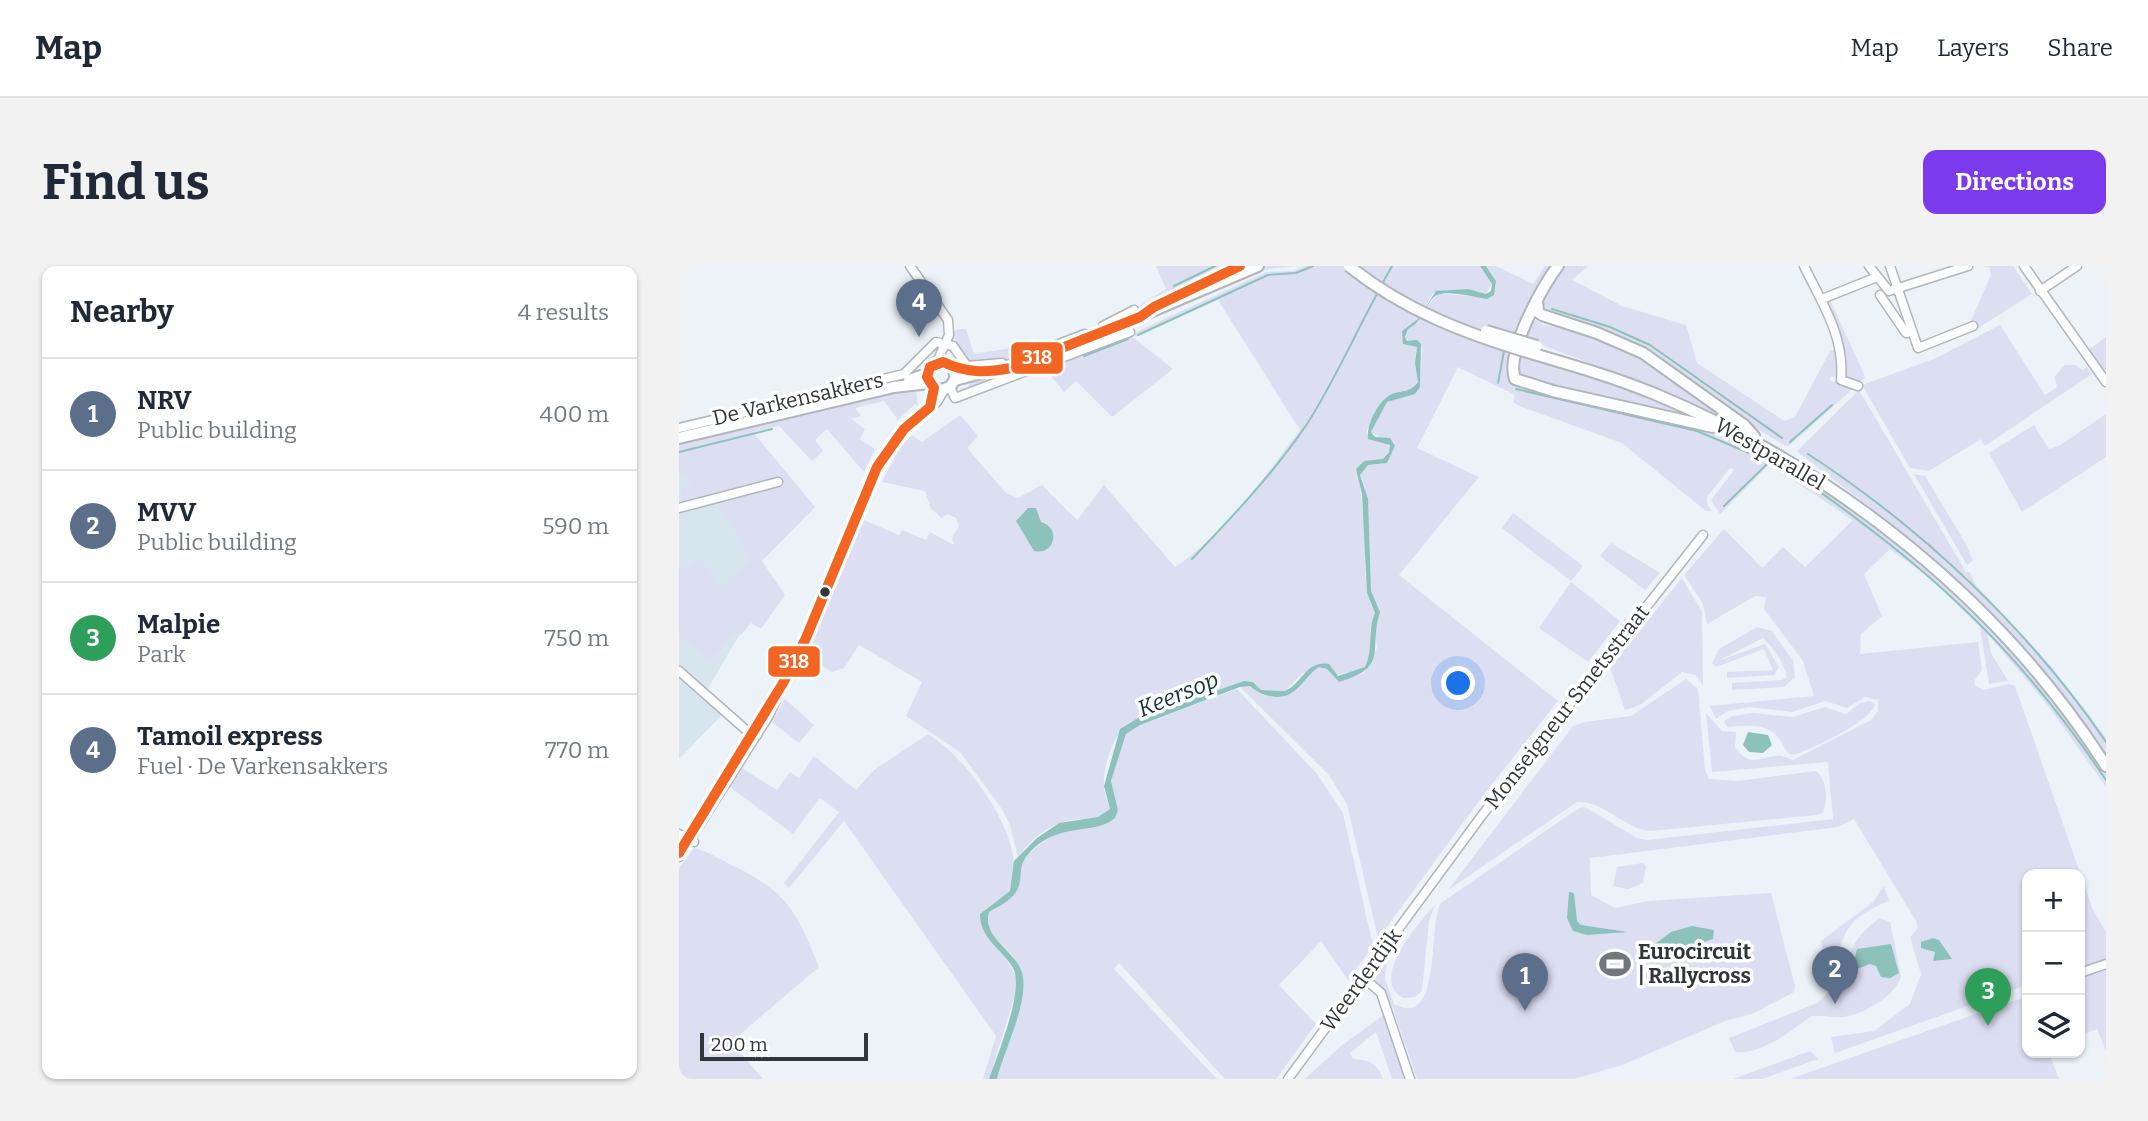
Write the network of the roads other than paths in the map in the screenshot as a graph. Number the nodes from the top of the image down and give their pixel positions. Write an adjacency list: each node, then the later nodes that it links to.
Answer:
1 (910, 266): 23 (street)
2 (1240, 266): 19 (main road)
3 (1258, 266): 19 (main road)
4 (1349, 266): 24 (main road, Westparallel, bridge)
5 (1360, 266): 24 (main road, Westparallel, bridge)
6 (1559, 266): 18 (main road)
7 (1804, 266): 17 (street)
8 (1869, 266): 13 (street)
9 (1890, 266): 14 (street)
10 (1968, 266): 14 (street)
11 (2024, 266): 15 (street)
12 (2077, 266): 15 (street)
13 (1877, 278): 14 (street); 17 (street)
14 (1897, 289): 22 (street)
15 (2040, 291): 27 (street)
16 (1879, 295): 22 (street)
17 (1822, 299): 28 (street)
18 (1537, 300): 30 (main road); 31 (main road)
19 (1137, 314): 23 (street); 26 (main road)
20 (1973, 326): 22 (street)
21 (1129, 332): 26 (street)
22 (1911, 332)
23 (945, 346): 25 (street); 29 (street, De Varkensakkers)
24 (1536, 350): 30 (main road, Westparallel); 31 (main road, Westparallel)
25 (941, 362): 26 (main road); 26 (main road)
26 (942, 382): 32 (main road); 38 (street)
27 (2106, 382)
28 (1858, 386)
29 (679, 428)
30 (1732, 431): 33 (main road, Westparallel)
31 (1754, 436): 33 (main road, Westparallel)
32 (679, 438)
33 (1784, 456): 39 (main road, Westparallel); 40 (main road, Westparallel)
34 (778, 482): 35 (street)
35 (679, 508)
36 (1703, 535): 43 (street, Monseigneur Smetsstraat)
37 (679, 671): 38 (street)
38 (754, 733): 41 (street)
39 (2106, 755)
40 (2106, 766)
41 (688, 839): 42 (street)
42 (679, 855)
43 (1433, 881): 46 (street, Weerderdijk)
44 (2106, 964): 45 (street)
45 (2085, 971)
46 (1363, 978): 47 (street, Weerderdijk); 48 (street)
47 (1288, 1079)
48 (1410, 1079)

